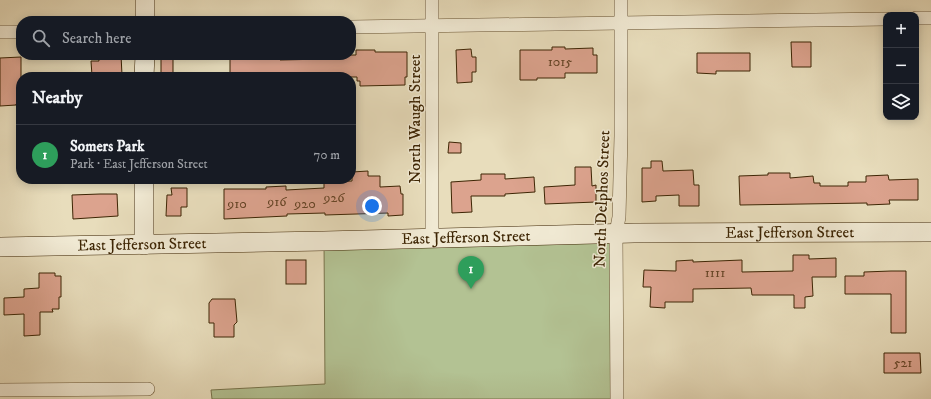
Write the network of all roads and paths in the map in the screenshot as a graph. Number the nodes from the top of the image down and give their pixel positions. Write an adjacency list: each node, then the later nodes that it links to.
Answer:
1 (145, 0): 4 (street)
2 (432, 0): 9 (street, North Waugh Street)
3 (621, 0): 8 (street, North Delphos Street)
4 (145, 16)
5 (883, 18): 8 (street)
6 (919, 18): 7 (street)
7 (931, 18)
8 (621, 24): 9 (street); 17 (street, North Delphos Street)
9 (433, 26): 10 (street); 18 (street, North Waugh Street)
10 (356, 27)
11 (0, 32): 12 (street)
12 (16, 32)
13 (145, 60): 14 (street)
14 (144, 72)
15 (144, 184): 19 (street)
16 (931, 232): 17 (street, East Jefferson Street)
17 (616, 234): 18 (street, East Jefferson Street); 23 (street, North Delphos Street)
18 (432, 239): 19 (street, East Jefferson Street)
19 (144, 245): 20 (street, East Jefferson Street)
20 (0, 247)
21 (148, 389): 22 (street)
22 (0, 390)
23 (617, 399)

